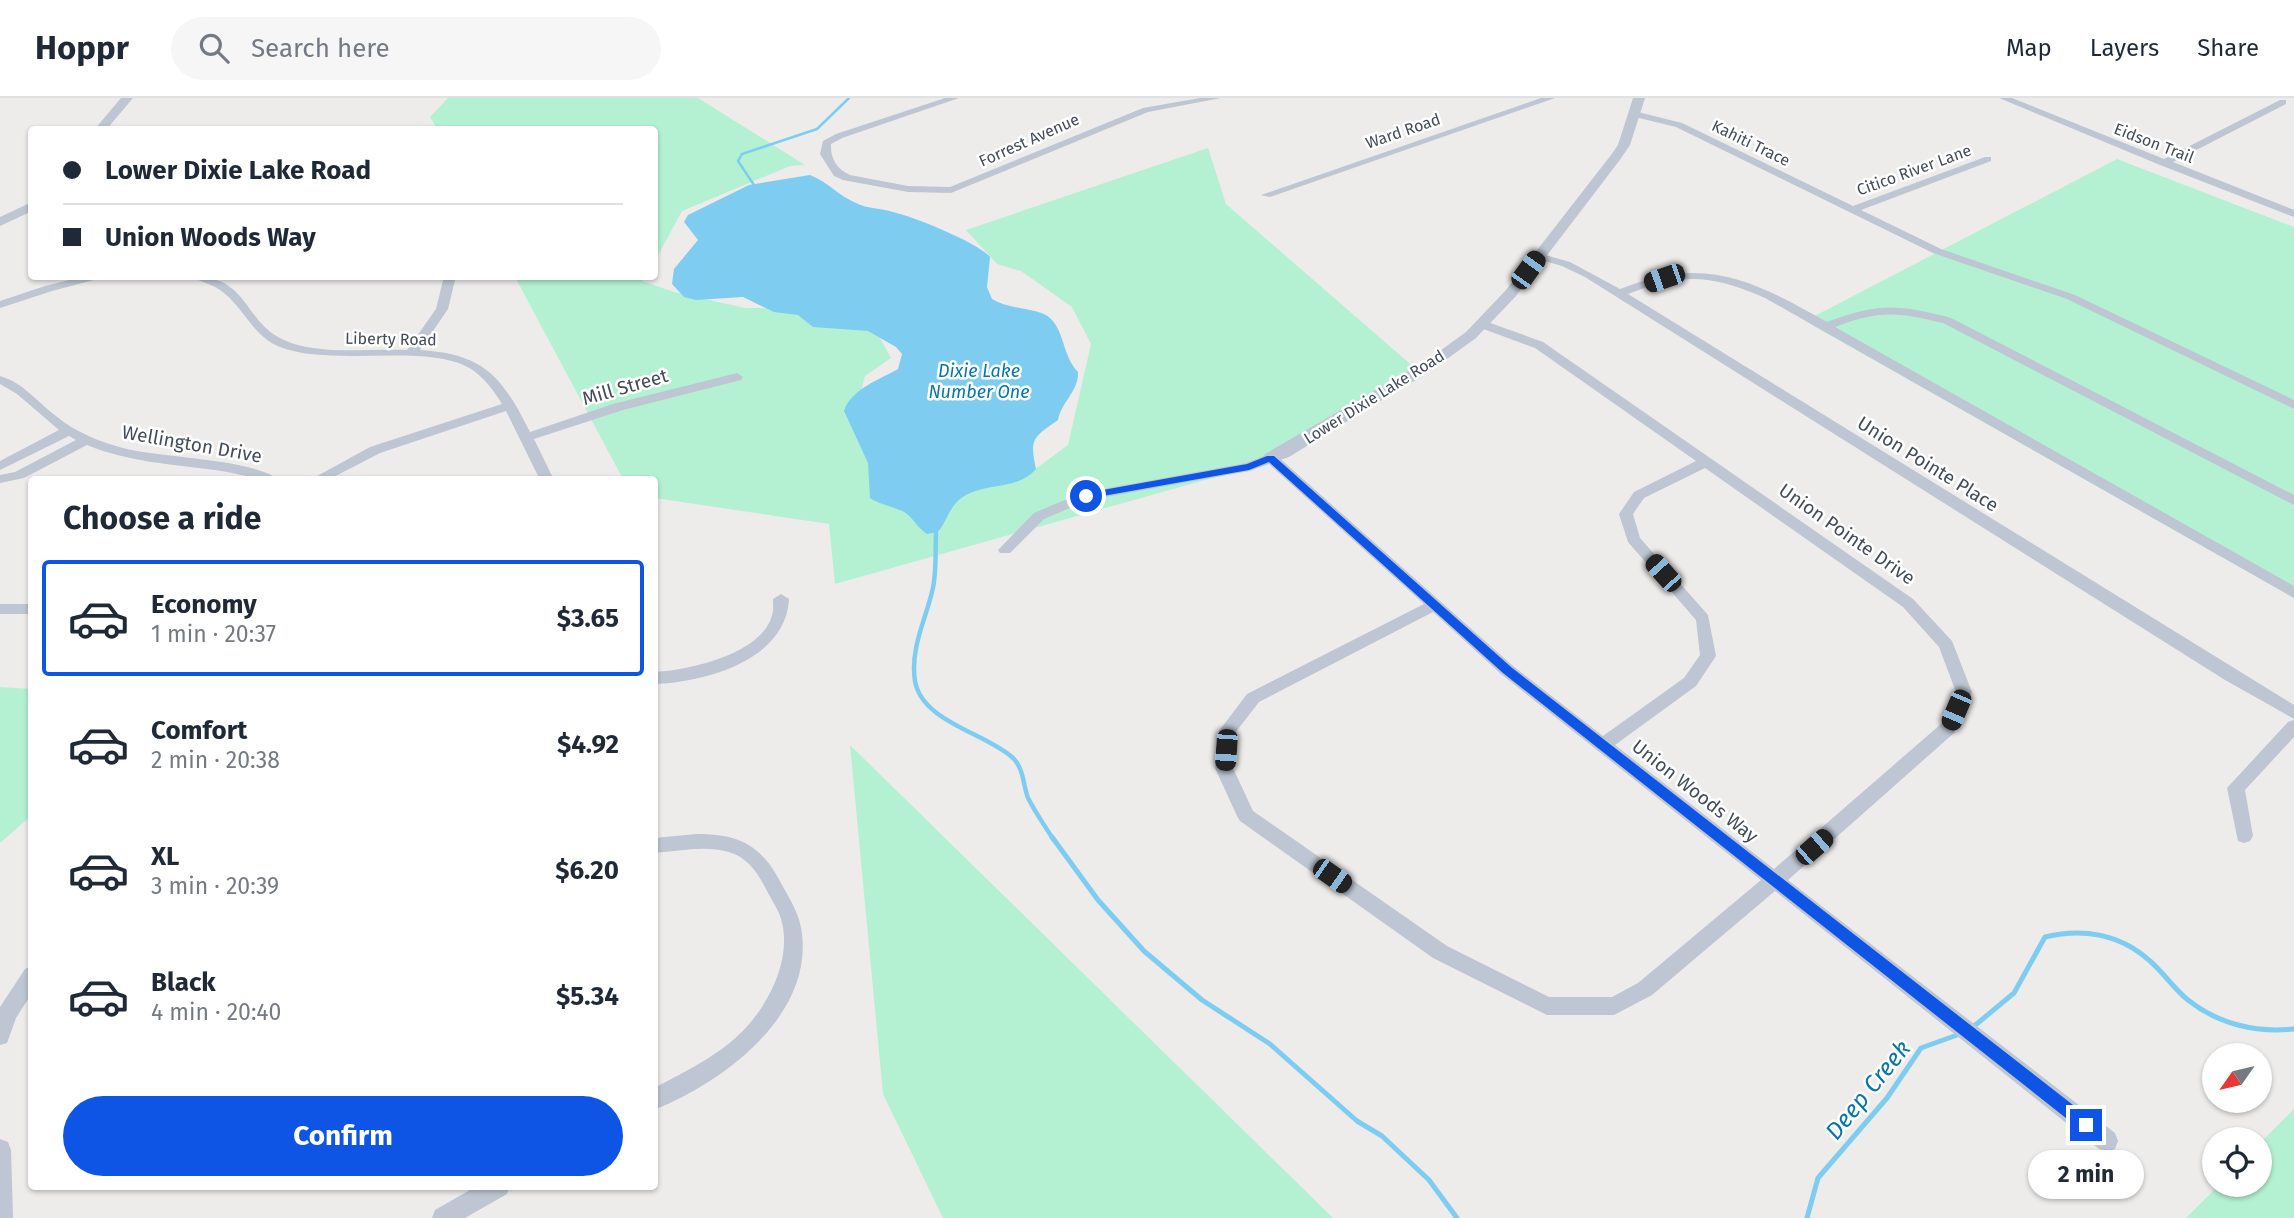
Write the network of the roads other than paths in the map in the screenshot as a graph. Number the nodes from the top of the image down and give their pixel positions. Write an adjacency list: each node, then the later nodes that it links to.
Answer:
1 (127, 98): 9 (street)
2 (954, 98): 3 (street, Forrest Avenue)
3 (1216, 98)
4 (1550, 98): 12 (street, Ward Road)
5 (1639, 98): 8 (street, Lower Dixie Lake Road)
6 (2004, 98): 11 (street, Eidson Trail)
7 (2283, 102): 11 (street)
8 (1634, 114): 14 (street, Kahiti Trace); 17 (street, Lower Dixie Lake Road)
9 (102, 126)
10 (1988, 159): 14 (street, Citico River Lane)
11 (2163, 163): 15 (street, Eidson Trail)
12 (1266, 195)
13 (28, 208): 16 (street)
14 (1851, 210): 29 (street, Kahiti Trace)
15 (2294, 214)
16 (0, 222)
17 (1538, 256): 22 (street, Union Pointe Place); 24 (street, Lower Dixie Lake Road)
18 (68, 280): 21 (street)
19 (206, 280): 26 (street, Liberty Road)
20 (450, 280): 26 (street)
21 (48, 282): 23 (street)
22 (1619, 294): 25 (street); 49 (street, Union Pointe Place)
23 (0, 305)
24 (1482, 324): 34 (street, Lower Dixie Lake Road); 35 (street, Union Pointe Drive)
25 (1825, 326): 41 (street); 43 (street)
26 (411, 353): 30 (street, Liberty Road)
27 (737, 377): 32 (street, Mill Street)
28 (0, 380): 31 (street, Wellington Drive)
29 (2294, 405)
30 (507, 406): 32 (street, Liberty Road); 38 (street)
31 (68, 431): 33 (street, Wellington Drive); 36 (street)
32 (525, 438): 39 (street, Liberty Road)
33 (86, 440): 37 (street, Wellington Drive); 40 (street)
34 (1271, 458): 42 (street, Lower Dixie Lake Road); 45 (street, Union Woods Way)
35 (1706, 462): 51 (street); 54 (street, Union Pointe Drive)
36 (0, 466)
37 (263, 476)
38 (324, 476)
39 (545, 476)
40 (0, 479)
41 (2294, 501)
42 (1005, 550)
43 (2294, 593)
44 (781, 600): 48 (street)
45 (1435, 605): 51 (street, Union Woods Way); 54 (street, Union Pointe Drive)
46 (0, 609): 47 (street)
47 (28, 609)
48 (658, 678)
49 (2294, 713)
50 (2294, 726): 52 (street)
51 (1603, 745): 54 (street, Union Woods Way)
52 (2244, 836)
53 (658, 846): 57 (street)
54 (1775, 880): 58 (street, Union Woods Way)
55 (28, 981): 56 (street)
56 (0, 1037)
57 (658, 1098)
58 (2107, 1141)
59 (0, 1150): 61 (street)
60 (492, 1190): 62 (street)
61 (2, 1218)
62 (443, 1218)

